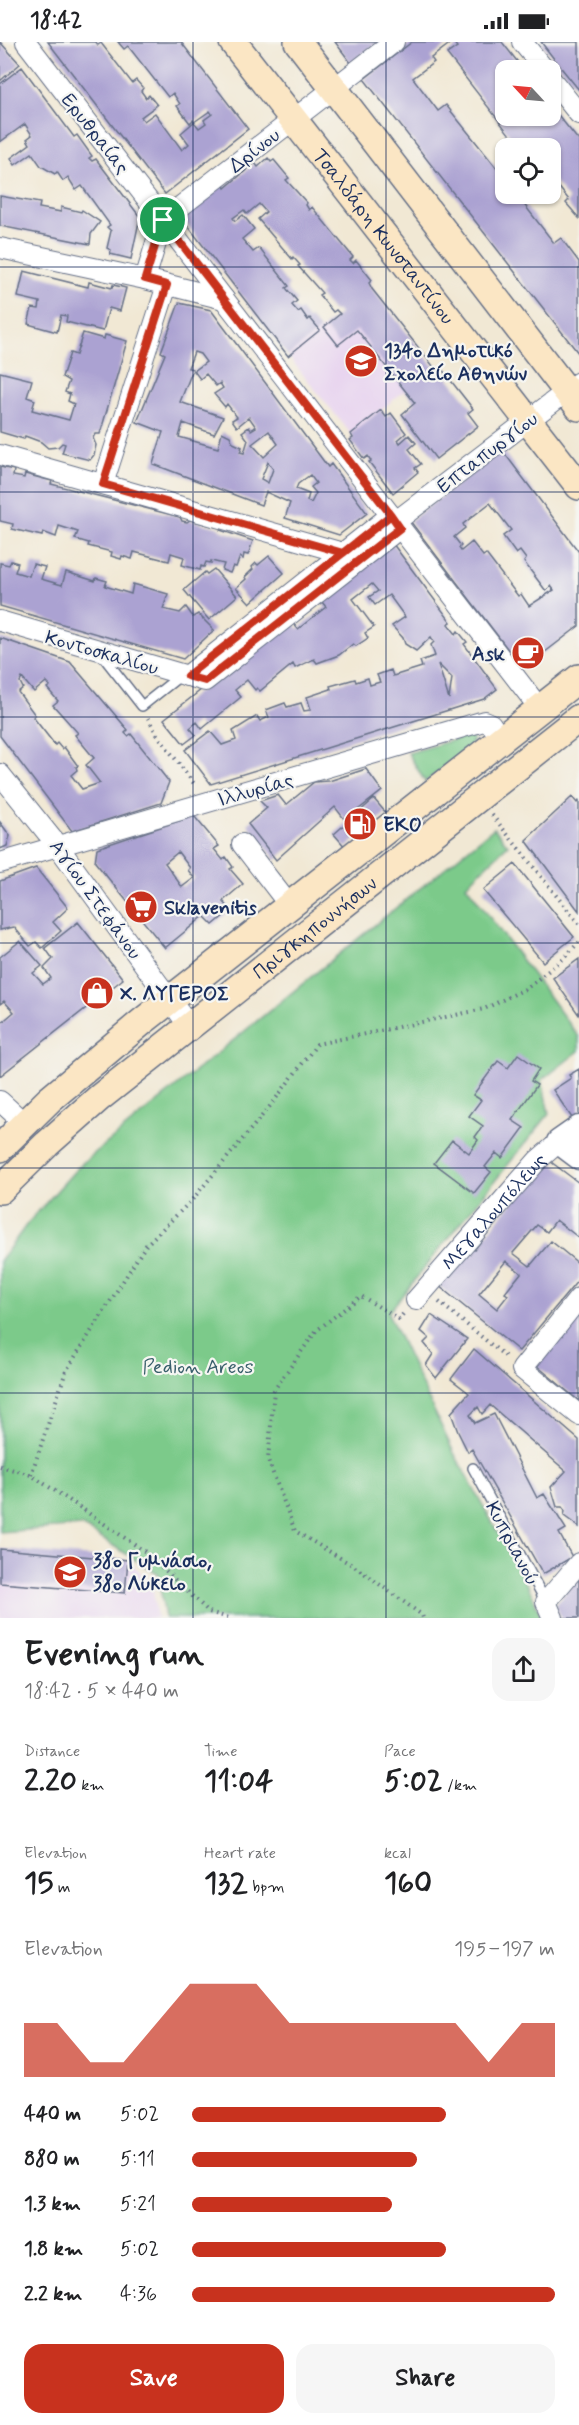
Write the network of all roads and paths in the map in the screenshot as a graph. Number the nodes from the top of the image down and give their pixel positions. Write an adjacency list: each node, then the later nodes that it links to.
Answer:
1 (26, 42): 11 (street, Ερυθραίας)
2 (233, 42): 10 (main road, Τσαλδάρη Κωνσταντίνου)
3 (298, 42): 7 (main road)
4 (394, 42): 7 (street, Δρίνου)
5 (522, 42): 6 (street)
6 (537, 60)
7 (334, 88): 10 (street, Δρίνου); 16 (main road)
8 (561, 92): 9 (street)
9 (579, 114)
10 (293, 120): 11 (street, Δρίνου); 17 (main road, Τσαλδάρη Κωνσταντίνου)
11 (163, 220): 13 (street); 15 (street, Ερυθραίας)
12 (0, 248): 13 (street)
13 (145, 279): 14 (street)
14 (167, 285): 15 (street); 19 (street)
15 (224, 299): 21 (street, Ερυθραίας)
16 (575, 394): 17 (street, Επταπυργίου)
17 (529, 421): 20 (main road, Τσαλδάρη Κωνσταντίνου); 21 (street, Επταπυργίου)
18 (0, 455): 19 (street)
19 (103, 484): 22 (street)
20 (579, 486)
21 (395, 521): 22 (street, Επταπυργίου); 25 (street, Επταπυργίου); 27 (street, Ερυθραίας)
22 (343, 553): 25 (street, Επταπυργίου)
23 (0, 621): 24 (street, Κοντοσκαλίου)
24 (98, 650): 25 (street, Κοντοσκαλίου); 25 (lane, Επταπυργίου)
25 (191, 678)
26 (579, 678): 27 (main road, Πριγκηποννήσων)
27 (540, 709): 29 (main road, Πριγκηποννήσων)
28 (579, 718): 31 (main road, Πριγκηποννήσων)
29 (501, 739): 33 (street, Ιλλυρίας); 35 (main road, Πριγκηποννήσων)
30 (0, 774): 33 (street, Αγίου Στεφάνου)
31 (478, 798): 36 (path); 39 (main road, Πριγκηποννήσων)
32 (242, 844): 35 (street)
33 (57, 845): 34 (street, Ιλλυρίας); 38 (street, Αγίου Στεφάνου)
34 (0, 863)
35 (290, 906): 38 (main road, Πριγκηποννήσων)
36 (579, 924)
37 (579, 942): 55 (path)
38 (169, 999): 39 (street, Αγίου Στεφάνου); 41 (main road, Πριγκηποννήσων)
39 (189, 1026): 47 (main road, Πριγκηποννήσων)
40 (0, 1101): 41 (street)
41 (24, 1123): 43 (street, Πριγκηποννήσων); 45 (main road, Πριγκηποννήσων)
42 (579, 1128): 44 (street, Μεγαλουπόλεως)
43 (0, 1135)
44 (559, 1142): 46 (street); 48 (street, Μεγαλουπόλεως)
45 (0, 1148)
46 (579, 1157)
47 (0, 1190)
48 (420, 1295): 51 (path)
49 (579, 1298): 51 (street)
50 (399, 1319): 59 (path)
51 (522, 1369): 52 (street)
52 (579, 1415)
53 (0, 1467): 55 (path)
54 (473, 1468): 57 (lane, Κυπριανού)
55 (31, 1475): 58 (path)
56 (579, 1563): 57 (street)
57 (549, 1610)
58 (229, 1618)
59 (423, 1618)

